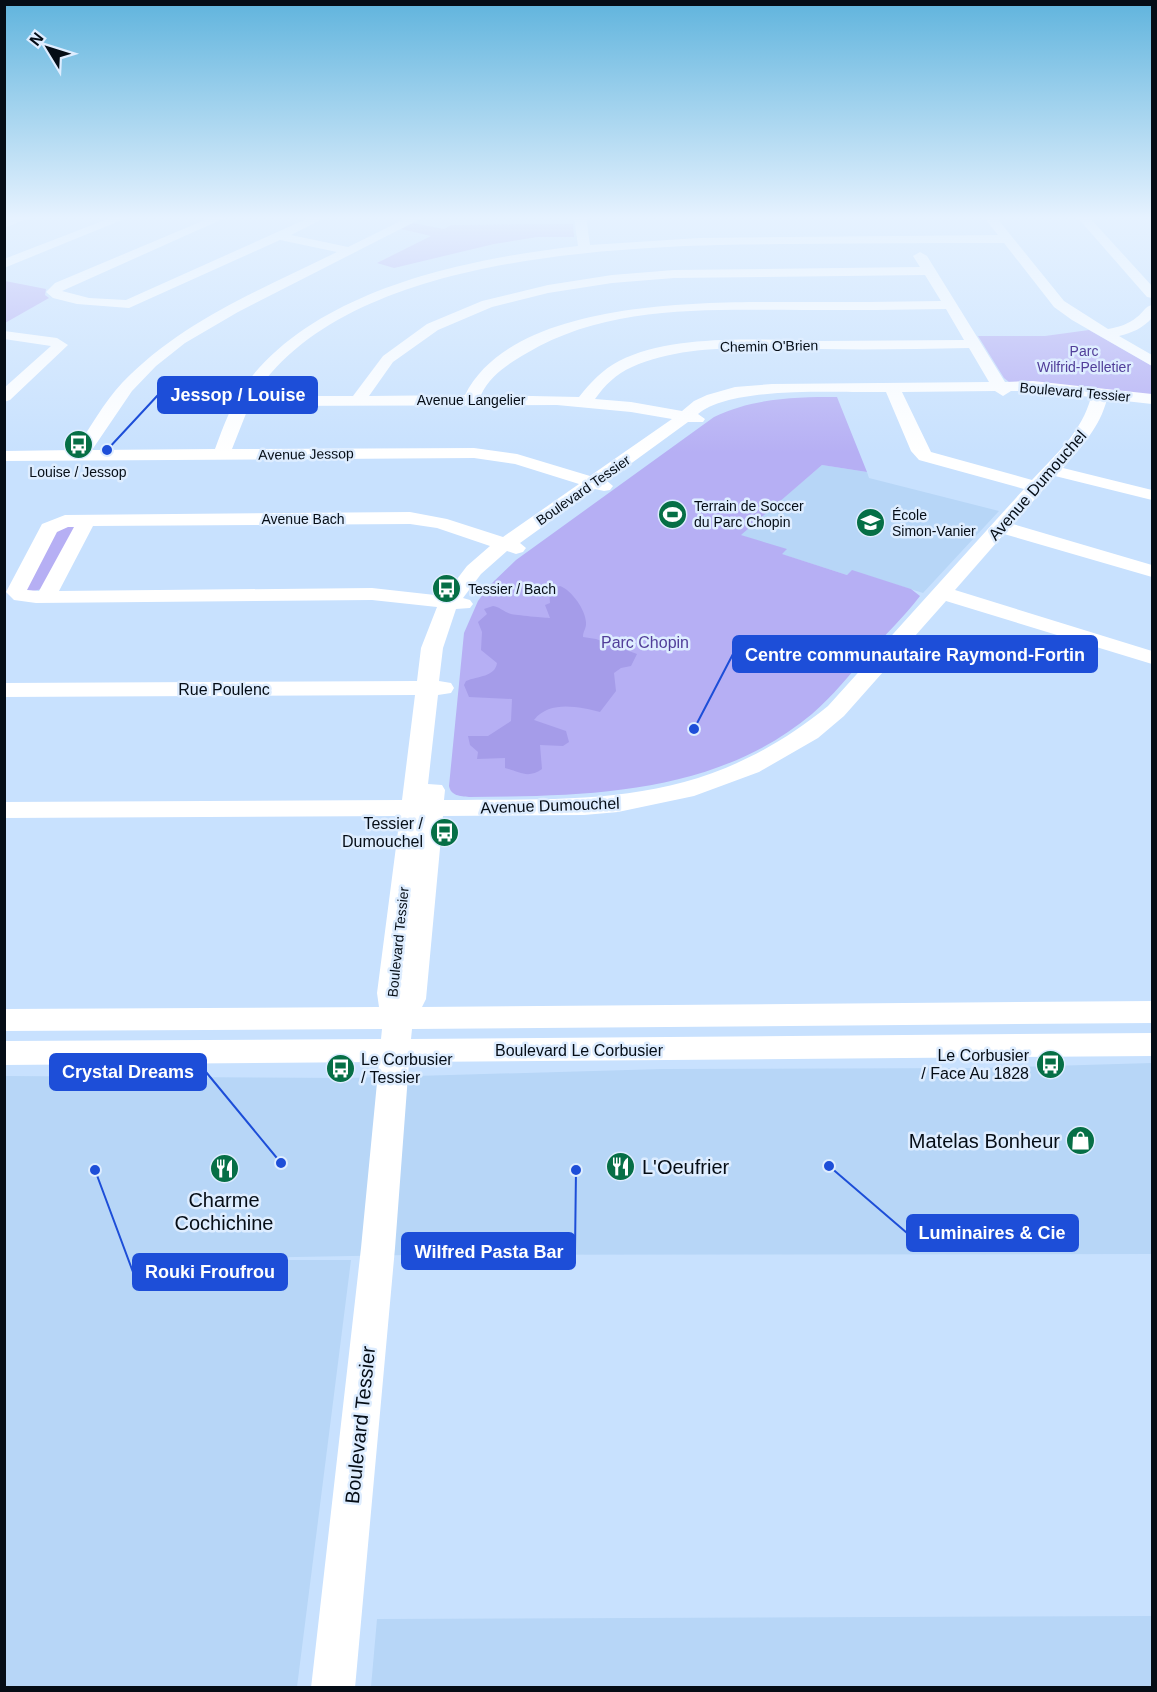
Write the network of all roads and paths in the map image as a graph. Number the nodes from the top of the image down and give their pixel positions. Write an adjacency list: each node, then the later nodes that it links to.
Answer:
1 (60, 296): 2 (street)
2 (147, 296)
3 (259, 296): 27 (street)
4 (380, 296): 21 (street)
5 (521, 296): 20 (street)
6 (944, 296): 8 (street)
7 (1051, 296): 10 (street)
8 (950, 305): 12 (street); 19 (street)
9 (1152, 309): 10 (street)
10 (1106, 334): 13 (street)
11 (4, 335): 17 (street)
12 (974, 344): 14 (street); 22 (street, Chemin O'Brien)
13 (1152, 361)
14 (1001, 389): 15 (street, Boulevard Tessier); 16 (street, Boulevard Tessier); 24 (street, Boulevard Tessier)
15 (894, 392): 24 (street, Boulevard Tessier); 30 (street)
16 (1100, 395): 18 (street, Boulevard Tessier); 23 (street, Boulevard Tessier); 28 (street, Avenue Dumouchel)
17 (4, 397)
18 (1152, 399)
19 (471, 400): 20 (street, Avenue Langelier); 22 (street, Avenue Langelier)
20 (357, 401): 21 (street, Avenue Langelier)
21 (243, 402): 25 (street)
22 (584, 402): 24 (street, Avenue Langelier)
23 (1152, 404)
24 (692, 417): 29 (street, Boulevard Tessier)
25 (221, 455): 27 (street, Avenue Jessop); 29 (street, Avenue Jessop)
26 (4, 456): 27 (street, Avenue Jessop)
27 (80, 456)
28 (1051, 470): 30 (street, Avenue Dumouchel); 31 (street)
29 (599, 484): 34 (street, Boulevard Tessier)
30 (1036, 487): 33 (street, Avenue Dumouchel)
31 (1152, 495)
32 (86, 521): 34 (street, Avenue Bach); 37 (street); 37 (street, Avenue Bach)
33 (1001, 527): 35 (street); 36 (street, Avenue Dumouchel)
34 (510, 546): 38 (street, Boulevard Tessier)
35 (1152, 571)
36 (942, 593): 39 (street); 42 (street, Avenue Dumouchel)
37 (46, 597): 38 (street, Avenue Bach)
38 (456, 603): 40 (street, Boulevard Tessier)
39 (1152, 658)
40 (435, 688): 41 (street, Rue Poulenc); 42 (street, Boulevard Tessier)
41 (4, 690)
42 (422, 808): 43 (street, Avenue Dumouchel); 45 (street, Boulevard Tessier)
43 (4, 810)
44 (1152, 1012): 45 (street, Boulevard Le Corbusier)
45 (398, 1018): 46 (street, Boulevard Le Corbusier); 48 (street, Boulevard Tessier)
46 (4, 1020)
47 (1152, 1045): 48 (street, Boulevard Le Corbusier)
48 (394, 1052): 49 (street, Boulevard Le Corbusier); 50 (street, Boulevard Tessier)
49 (4, 1053)
50 (333, 1688)

